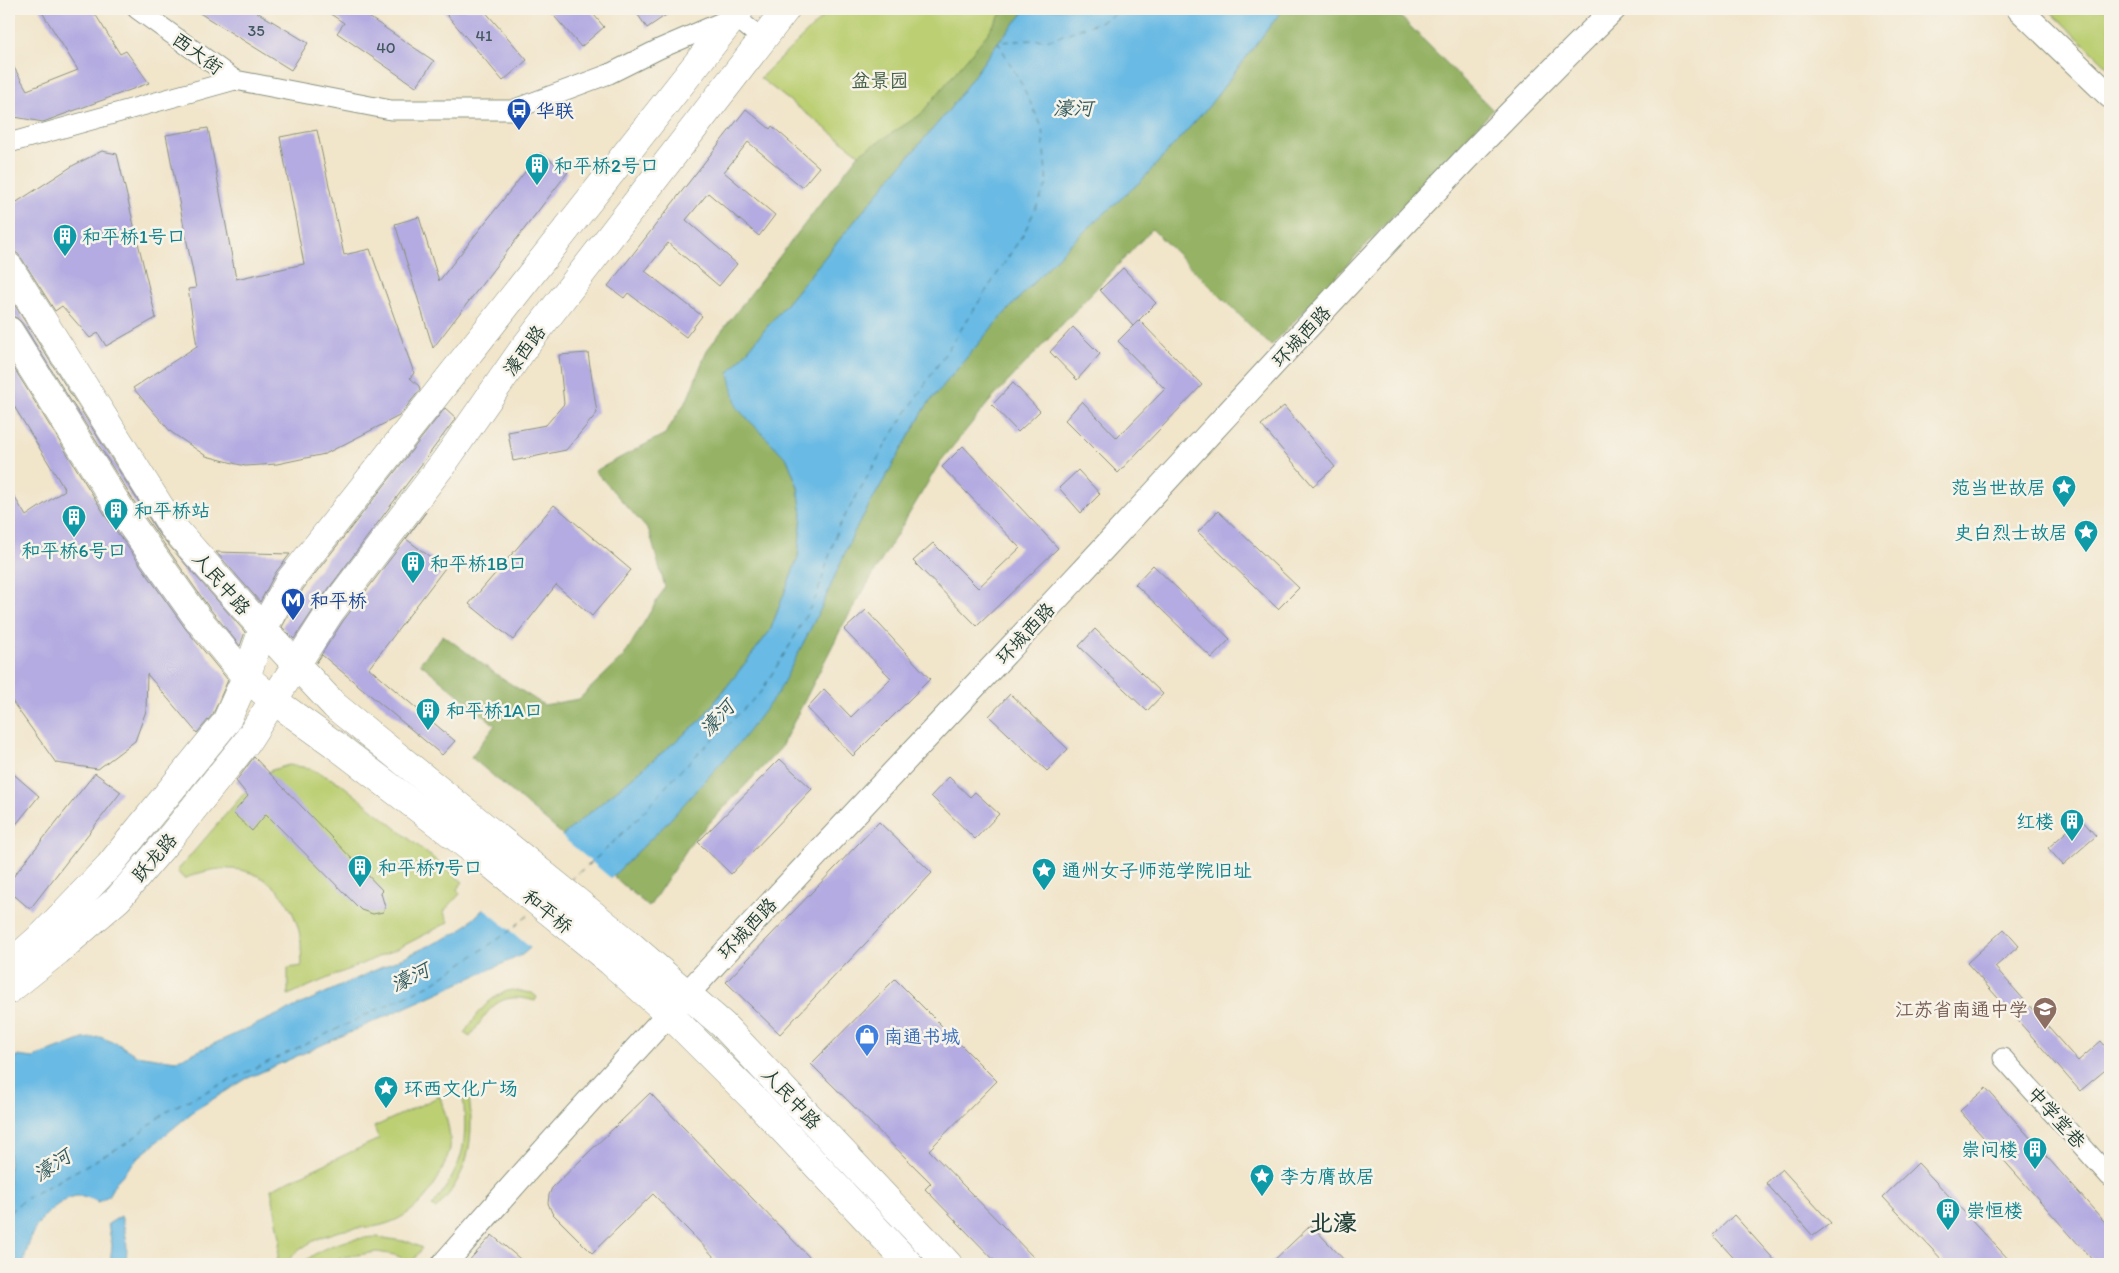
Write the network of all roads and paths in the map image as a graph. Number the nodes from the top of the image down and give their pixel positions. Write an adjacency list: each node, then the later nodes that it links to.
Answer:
1 (136, 9): 7 (street, 西大街)
2 (786, 9): 6 (main road, 濠西路)
3 (1614, 9): 20 (street, 环城西路)
4 (2019, 9): 8 (street)
5 (735, 11): 6 (street); 7 (street); 12 (main road)
6 (762, 40): 13 (main road, 濠西路)
7 (236, 80): 9 (street)
8 (2110, 96)
9 (9, 143)
10 (9, 267): 12 (main road, 人民中路)
11 (9, 331): 14 (main road, 人民中路)
12 (263, 629): 13 (main road, 人民中路); 14 (main road)
13 (295, 665): 15 (main road, 濠西路); 16 (main road, 人民中路)
14 (246, 677): 15 (main road, 人民中路); 18 (main road, 跃龙路)
15 (273, 700): 16 (main road, 人民中路); 19 (main road, 跃龙路)
16 (494, 851): 17 (main road, 和平桥)
17 (619, 952): 20 (main road, 人民中路); 21 (main road, 人民中路)
18 (9, 965)
19 (9, 990)
20 (686, 993): 21 (street, 环城西路); 26 (main road, 人民中路)
21 (668, 1013): 24 (street, 环城西路); 25 (main road, 人民中路)
22 (2003, 1058): 23 (street, 中学堂巷)
23 (2110, 1177)
24 (444, 1264)
25 (909, 1264)
26 (948, 1264)

